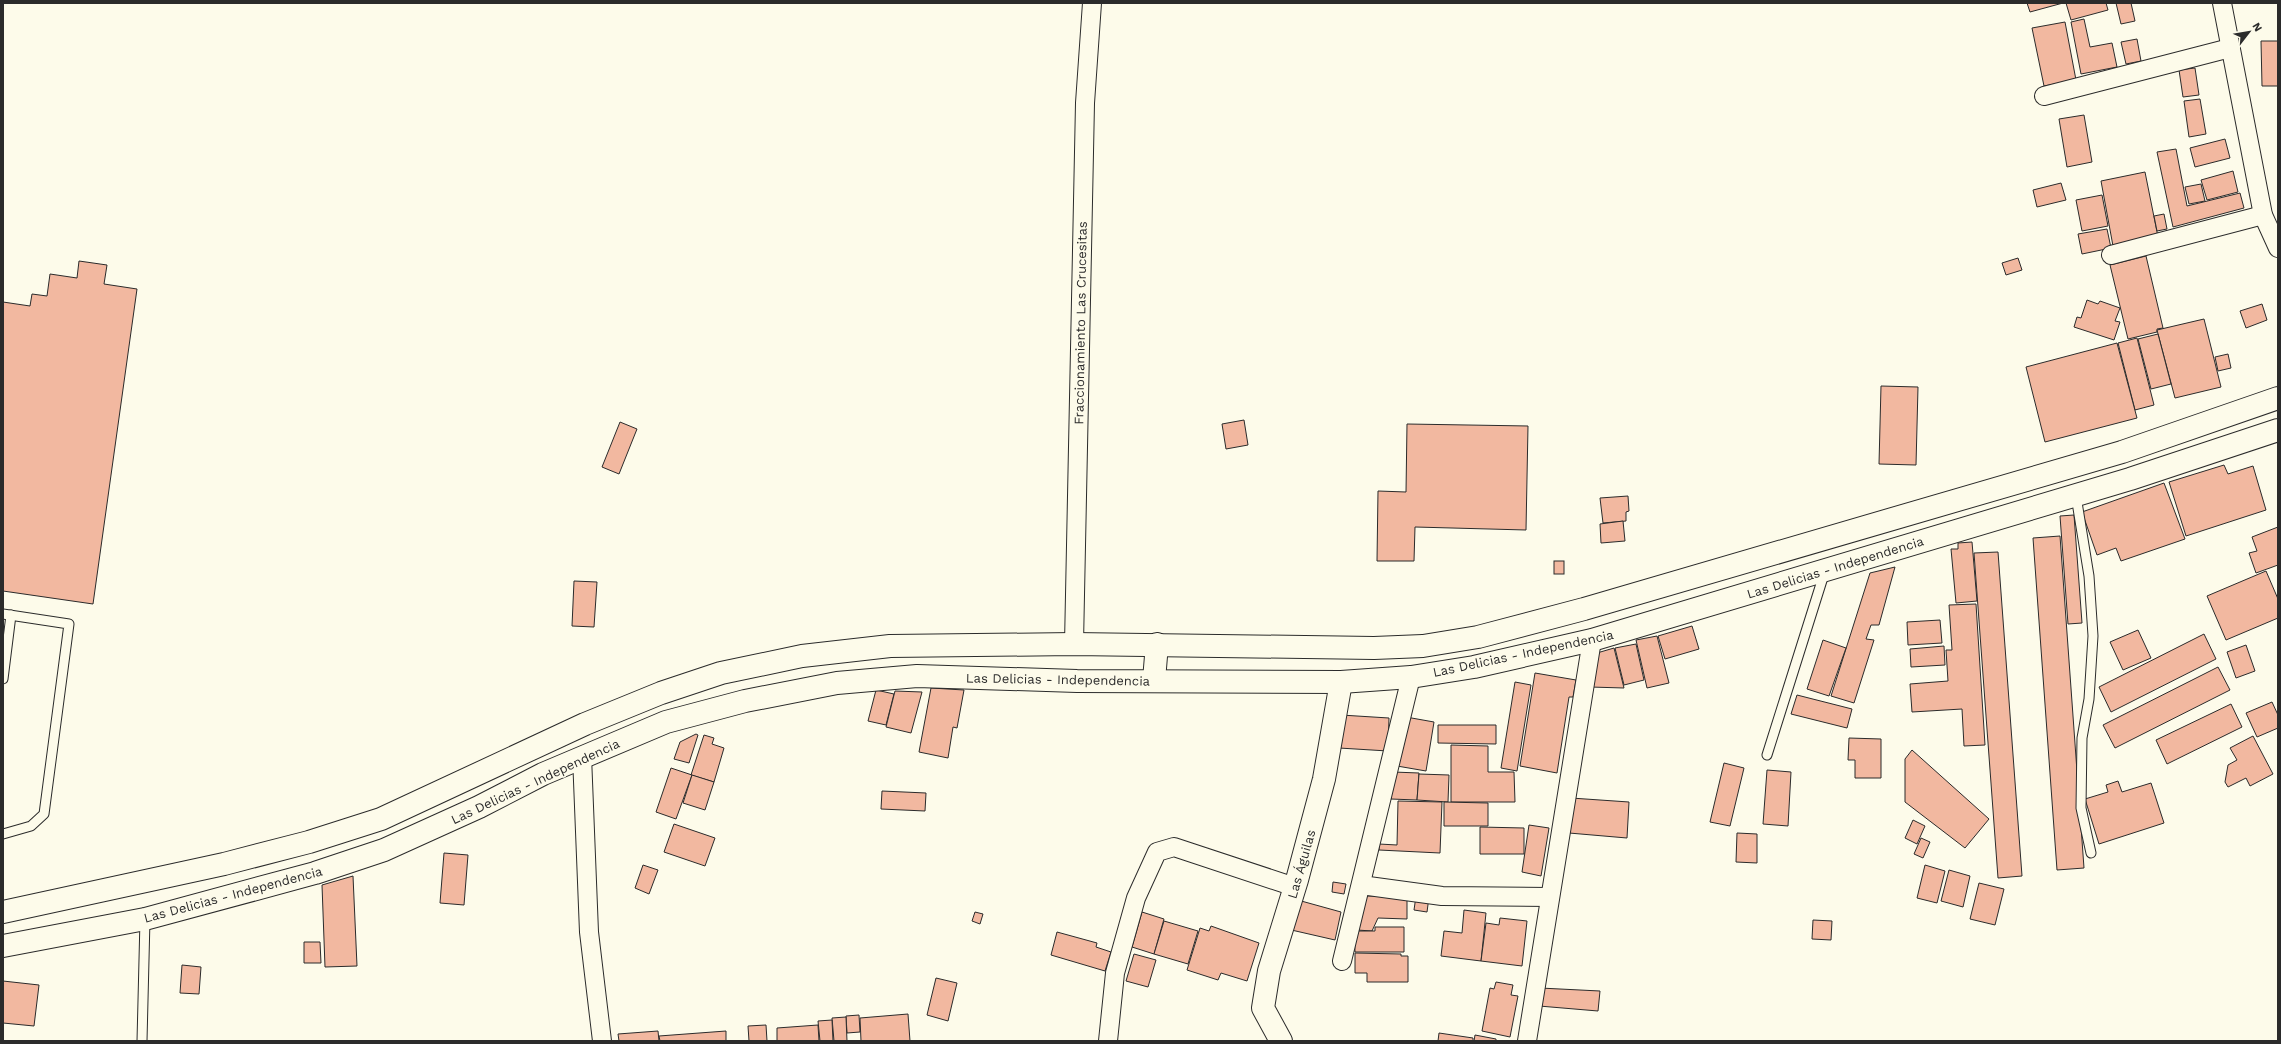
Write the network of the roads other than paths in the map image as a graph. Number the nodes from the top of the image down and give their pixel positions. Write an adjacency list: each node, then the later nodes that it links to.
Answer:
1 (1092, 3): 16 (street, Fraccionamiento Las Crucesitas)
2 (2222, 3): 3 (street)
3 (2230, 48): 4 (street); 5 (street)
4 (2044, 96)
5 (2264, 215): 6 (street); 7 (street)
6 (2278, 248)
7 (2111, 255)
8 (2278, 398): 10 (main road, Las Delicias - Independencia)
9 (2278, 430): 11 (main road, Las Delicias - Independencia)
10 (2030, 479): 12 (main road); 17 (main road, Las Delicias - Independencia)
11 (2076, 496): 12 (main road, Las Delicias - Independencia); 25 (lane)
12 (2037, 507): 13 (main road, Las Delicias - Independencia)
13 (1826, 570): 15 (main road, Las Delicias - Independencia); 22 (lane)
14 (7, 614): 19 (lane); 24 (lane)
15 (1592, 640): 18 (main road, Las Delicias - Independencia); 28 (street)
16 (1074, 644): 17 (main road, Las Delicias - Independencia); 29 (main road, Las Delicias - Independencia)
17 (1157, 644): 20 (main road)
18 (1411, 677): 21 (main road, Las Delicias - Independencia); 26 (street)
19 (3, 679)
20 (1154, 680): 21 (main road, Las Delicias - Independencia); 23 (main road, Las Delicias - Independencia)
21 (1341, 682): 27 (main road, Las Águilas)
22 (1767, 755)
23 (582, 756): 30 (main road, Las Delicias - Independencia); 34 (street)
24 (3, 834)
25 (2091, 853)
26 (1361, 886): 28 (street); 32 (street)
27 (1295, 887): 35 (street); 36 (main road, Las Águilas)
28 (1550, 897): 37 (street)
29 (5, 909)
30 (145, 919): 31 (main road, Las Delicias - Independencia); 33 (lane)
31 (3, 946)
32 (1342, 961)
33 (142, 1041)
34 (602, 1041)
35 (1108, 1041)
36 (1281, 1041)
37 (1527, 1041)

